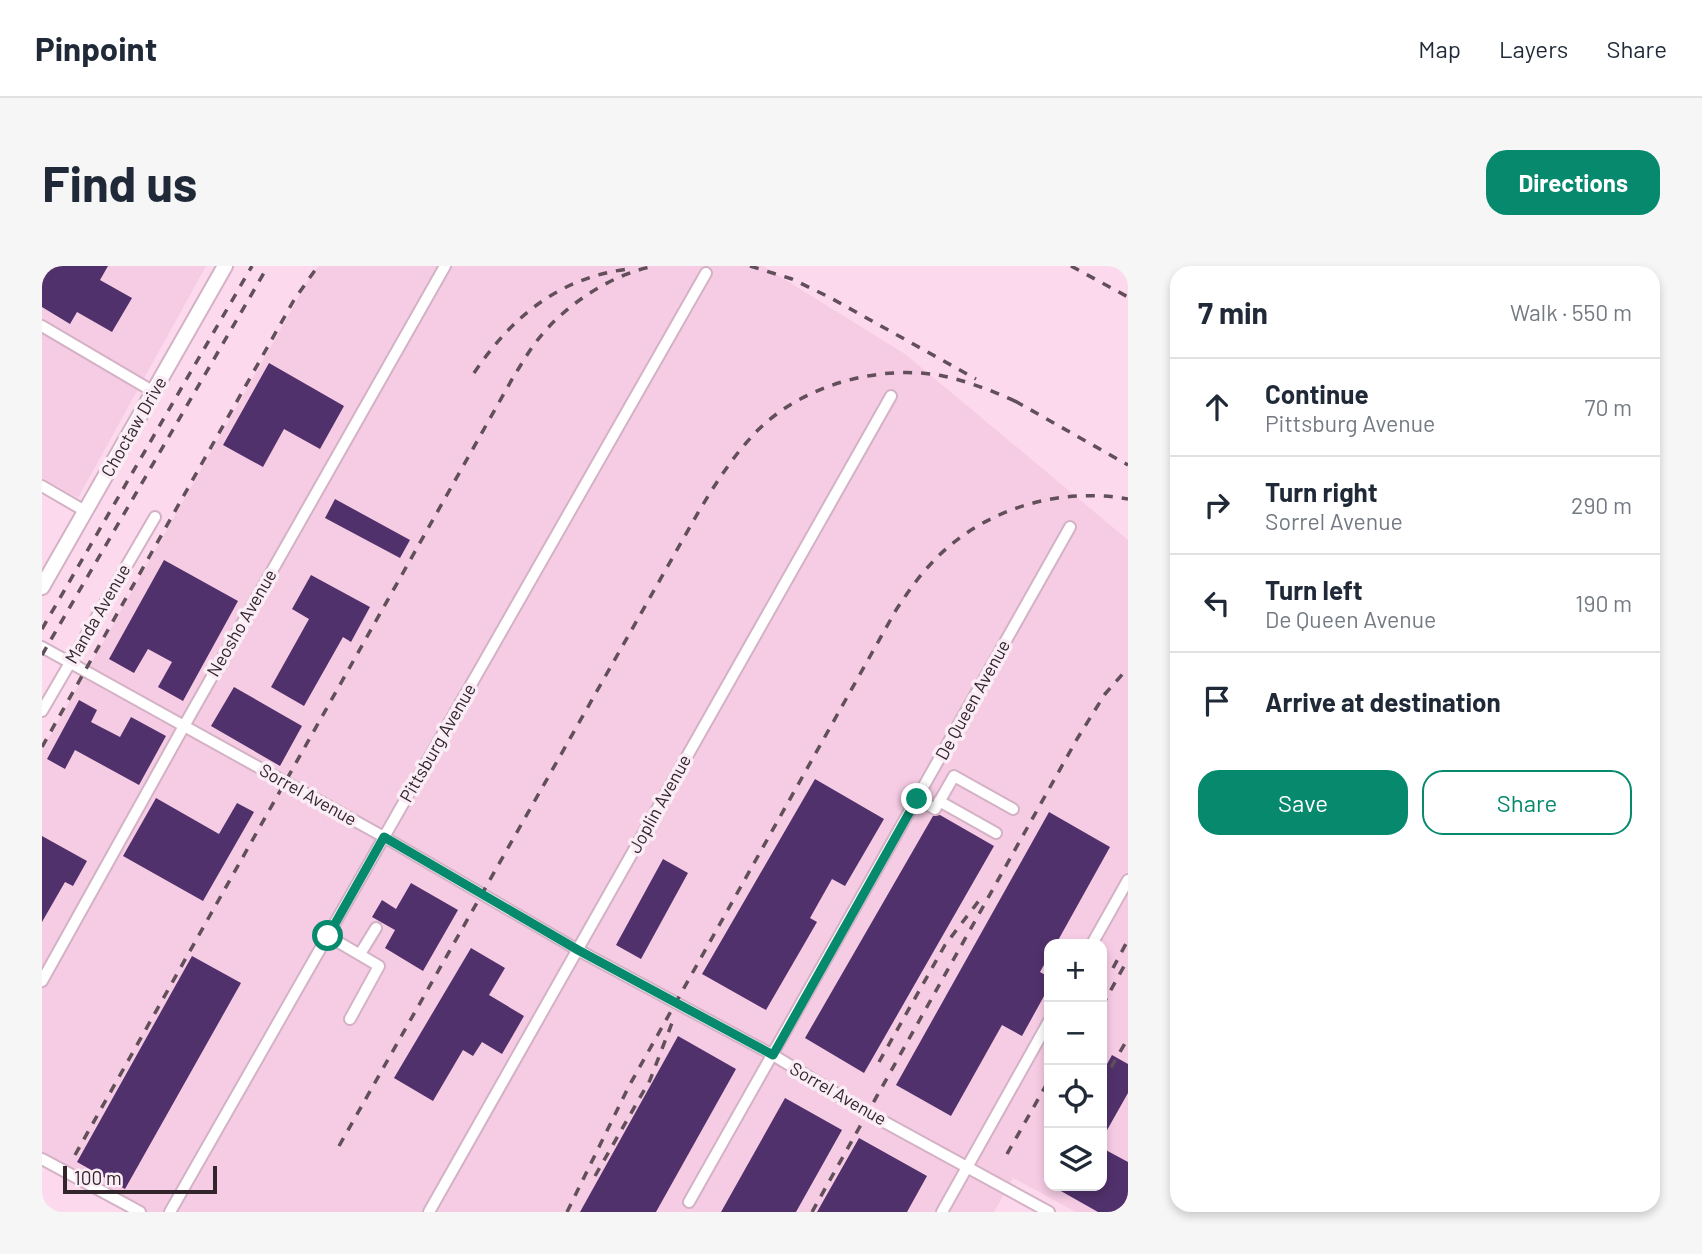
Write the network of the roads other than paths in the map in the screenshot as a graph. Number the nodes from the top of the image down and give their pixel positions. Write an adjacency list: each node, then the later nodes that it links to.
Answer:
1 (225, 266): 5 (main road, Choctaw Drive)
2 (445, 266): 15 (street, Neosho Avenue)
3 (706, 273): 20 (street, Pittsburg Avenue)
4 (42, 326): 5 (street)
5 (153, 392): 8 (main road, Choctaw Drive)
6 (891, 396): 25 (street, Joplin Avenue)
7 (42, 486): 8 (street)
8 (85, 511): 11 (main road, Choctaw Drive)
9 (155, 517): 13 (street, Manda Avenue)
10 (1070, 527): 16 (street, De Queen Avenue)
11 (42, 587)
12 (42, 647): 13 (street, Sorrel Avenue)
13 (70, 662): 14 (street, Manda Avenue); 15 (street, Sorrel Avenue)
14 (42, 711)
15 (184, 726): 20 (street, Sorrel Avenue); 27 (street, Neosho Avenue)
16 (917, 799): 17 (street); 30 (street, De Queen Avenue)
17 (939, 802): 18 (street); 19 (street)
18 (1013, 809)
19 (996, 833)
20 (384, 837): 23 (street, Pittsburg Avenue); 25 (street, Sorrel Avenue)
21 (1128, 880): 24 (street)
22 (376, 928): 26 (street)
23 (328, 936): 26 (street); 35 (street, Pittsburg Avenue)
24 (1095, 939)
25 (578, 950): 30 (street, Sorrel Avenue); 36 (street, Joplin Avenue)
26 (360, 954): 28 (street)
27 (42, 981)
28 (350, 1019)
29 (1044, 1030): 32 (street)
30 (773, 1055): 32 (street, Sorrel Avenue); 33 (street, De Queen Avenue)
31 (42, 1160): 34 (street)
32 (968, 1166): 37 (street); 38 (street, Sorrel Avenue)
33 (689, 1202)
34 (140, 1212)
35 (170, 1212)
36 (429, 1212)
37 (942, 1212)
38 (1049, 1212)

